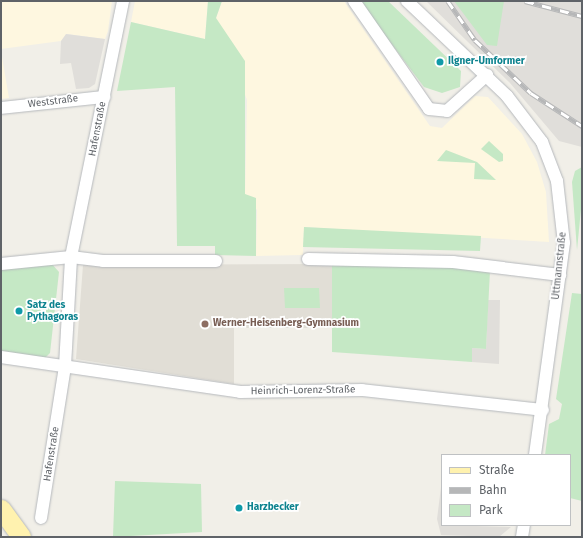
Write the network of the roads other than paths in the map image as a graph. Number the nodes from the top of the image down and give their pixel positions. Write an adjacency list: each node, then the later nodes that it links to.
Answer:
1 (123, 1): 5 (street, Hafenstraße)
2 (354, 1): 4 (street)
3 (407, 1): 4 (street, Uttmannstraße)
4 (487, 75): 11 (street, Uttmannstraße)
5 (104, 97): 6 (street, Weststraße); 7 (street, Hafenstraße)
6 (1, 108)
7 (71, 257): 9 (street); 10 (street); 13 (street, Hafenstraße)
8 (308, 259): 11 (street)
9 (216, 261)
10 (1, 264)
11 (560, 275): 14 (street, Uttmannstraße)
12 (1, 357): 13 (street, Heinrich-Lorenz-Straße)
13 (65, 366): 14 (street, Heinrich-Lorenz-Straße); 17 (street, Hafenstraße)
14 (543, 410): 15 (street, Uttmannstraße)
15 (535, 454)
16 (1, 509): 19 (main road)
17 (42, 518)
18 (524, 526): 20 (street)
19 (21, 537)
20 (522, 537)

